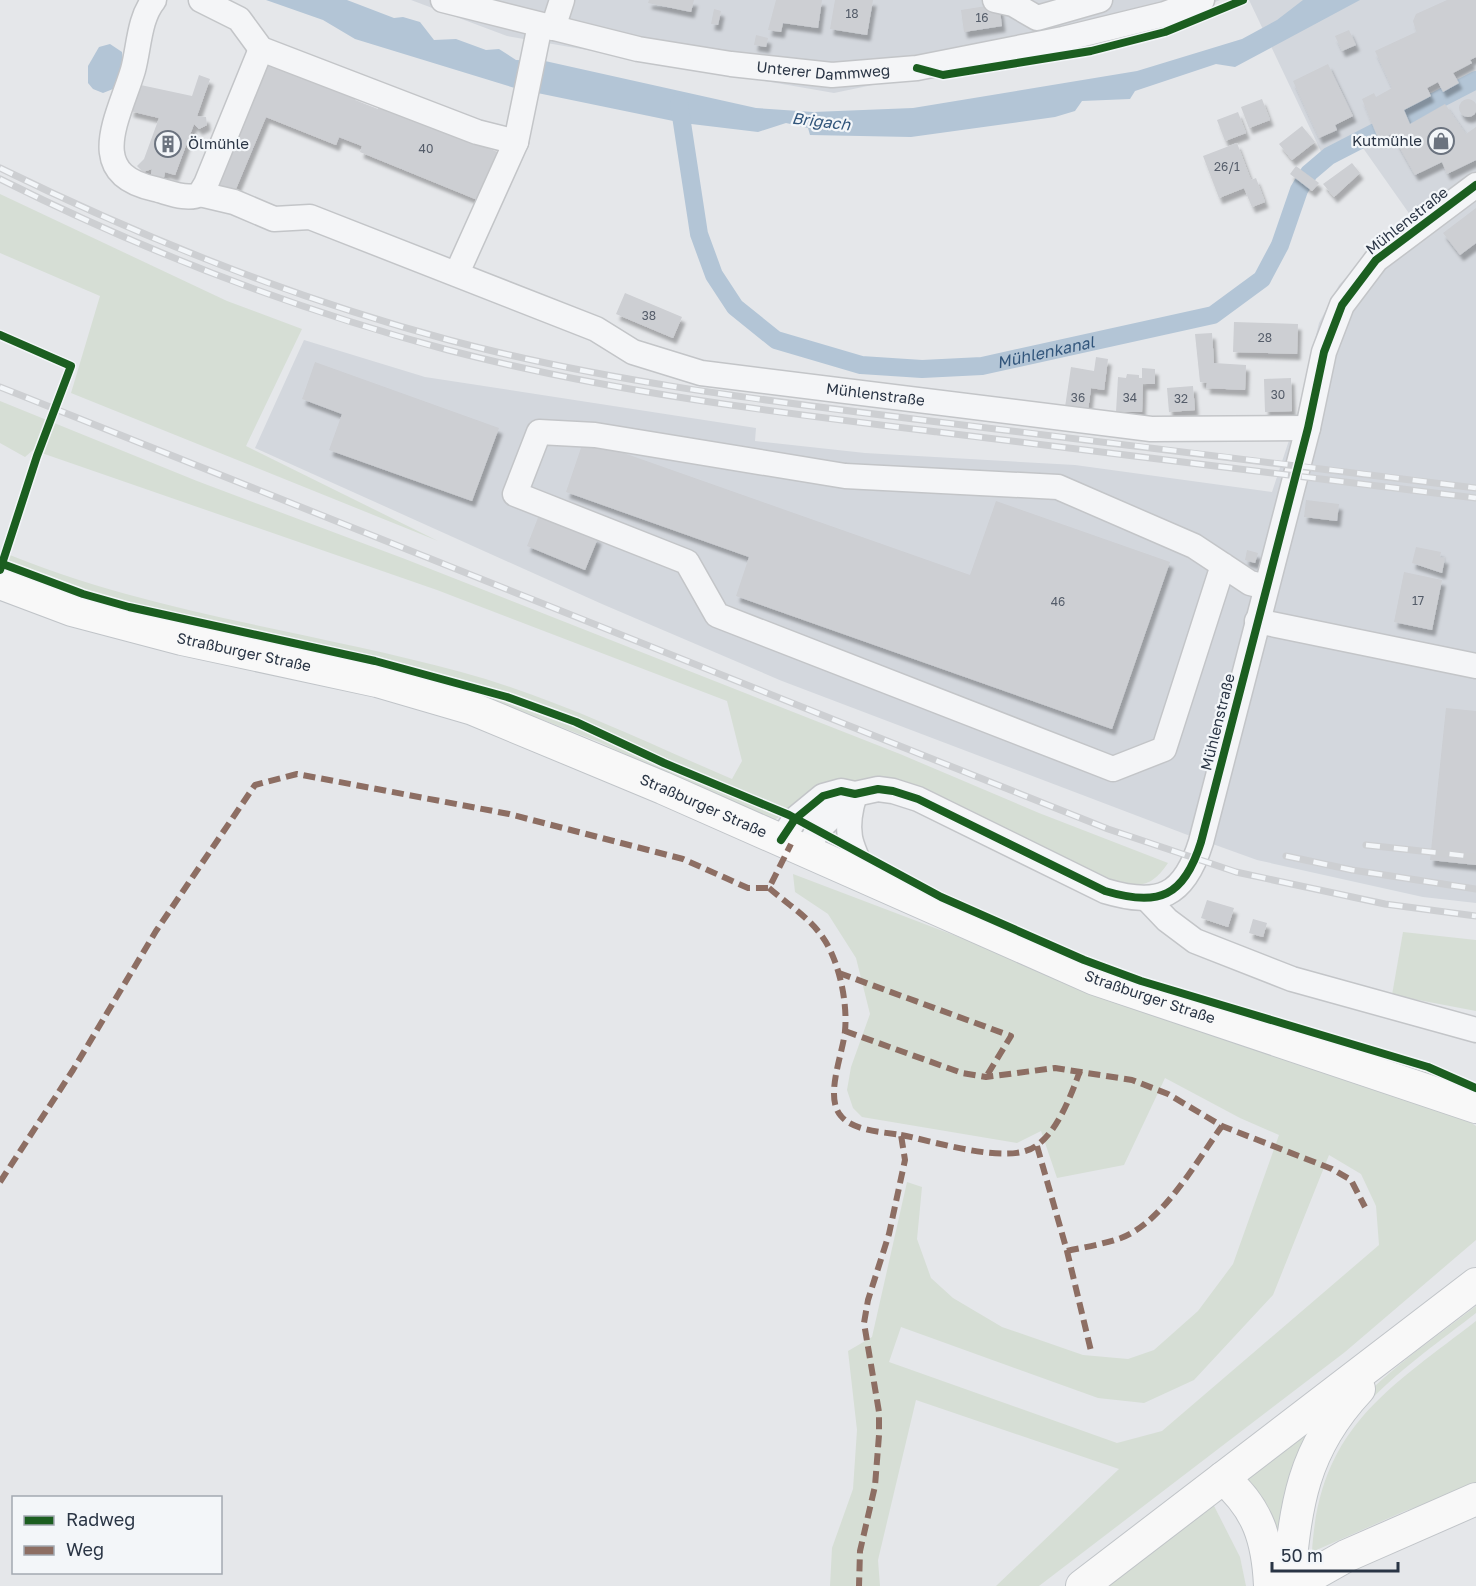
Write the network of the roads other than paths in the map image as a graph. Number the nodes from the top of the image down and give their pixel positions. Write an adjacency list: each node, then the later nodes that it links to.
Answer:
1 (154, 0): 12 (street, Mühlenstraße)
2 (201, 0): 9 (street)
3 (443, 0): 8 (street, Unterer Dammweg)
4 (562, 0): 8 (street)
5 (995, 0): 6 (street)
6 (1100, 0)
7 (1202, 0): 8 (street, Unterer Dammweg)
8 (543, 31): 10 (street)
9 (261, 49): 10 (street); 12 (street)
10 (516, 142): 13 (street)
11 (1476, 185): 14 (street, Mühlenstraße)
12 (200, 194): 13 (street, Mühlenstraße)
13 (457, 273): 14 (street, Mühlenstraße)
14 (1308, 428): 17 (street, Mühlenstraße)
15 (1223, 565): 15 (street); 17 (street)
16 (0, 583): 21 (main road, Straßburger Straße)
17 (1266, 587): 18 (street, Mühlenstraße)
18 (1257, 621): 19 (street); 23 (street, Mühlenstraße)
19 (1476, 666)
20 (855, 794): 21 (street); 22 (street); 23 (street)
21 (793, 845): 22 (main road, Straßburger Straße)
22 (867, 879): 25 (main road, Straßburger Straße)
23 (1148, 900): 24 (street)
24 (1476, 1030)
25 (1470, 1107)
26 (1476, 1284): 27 (main road)
27 (1416, 1330): 28 (main road); 33 (main road)
28 (1223, 1478): 30 (main road); 31 (main road); 32 (main road)
29 (1476, 1499): 34 (main road)
30 (1082, 1586)
31 (1263, 1586)
32 (1270, 1586)
33 (1288, 1586)
34 (1293, 1586)

